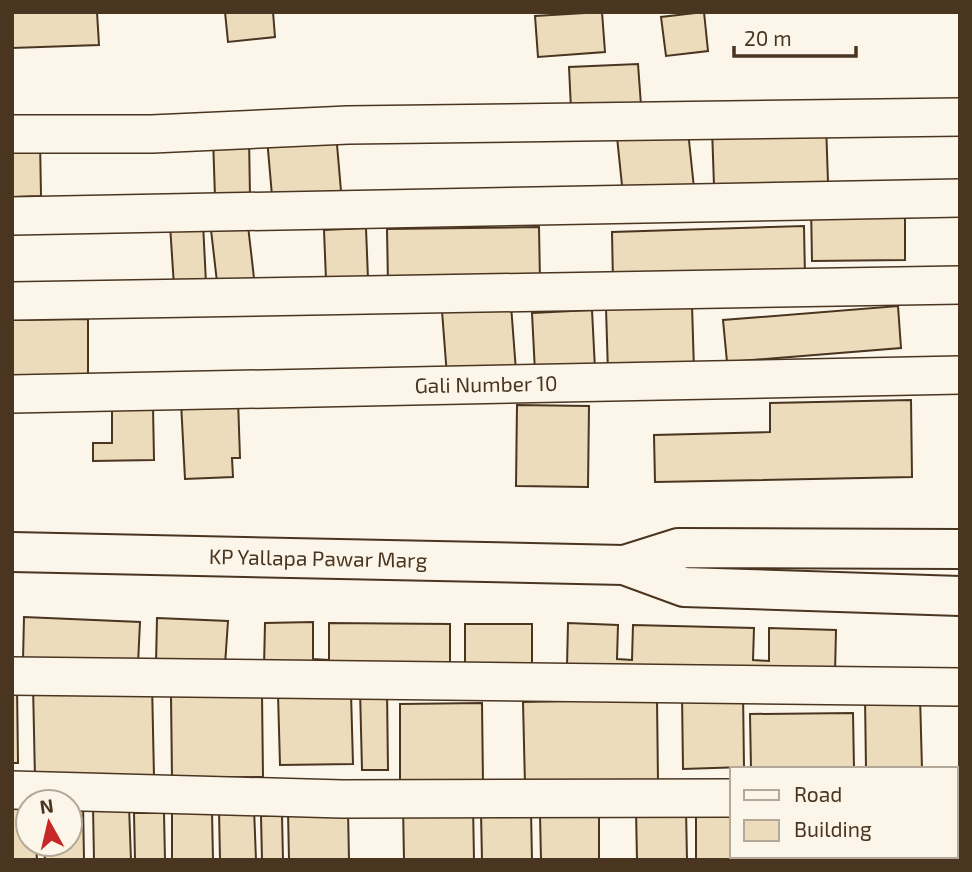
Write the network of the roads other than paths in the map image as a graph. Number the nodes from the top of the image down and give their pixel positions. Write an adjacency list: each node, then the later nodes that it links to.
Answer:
1 (960, 117): 2 (street)
2 (12, 134)
3 (960, 198): 4 (street)
4 (12, 216)
5 (960, 285): 6 (street)
6 (12, 302)
7 (960, 375): 8 (street, Gali Number 10)
8 (12, 394)
9 (960, 549): 11 (street, KP Yallapa Pawar Marg)
10 (12, 552): 11 (street, KP Yallapa Pawar Marg)
11 (624, 565): 12 (street, KP Yallapa Pawar Marg)
12 (960, 596)
13 (12, 676): 14 (street)
14 (960, 687)
15 (12, 790): 16 (street)
16 (730, 797)

